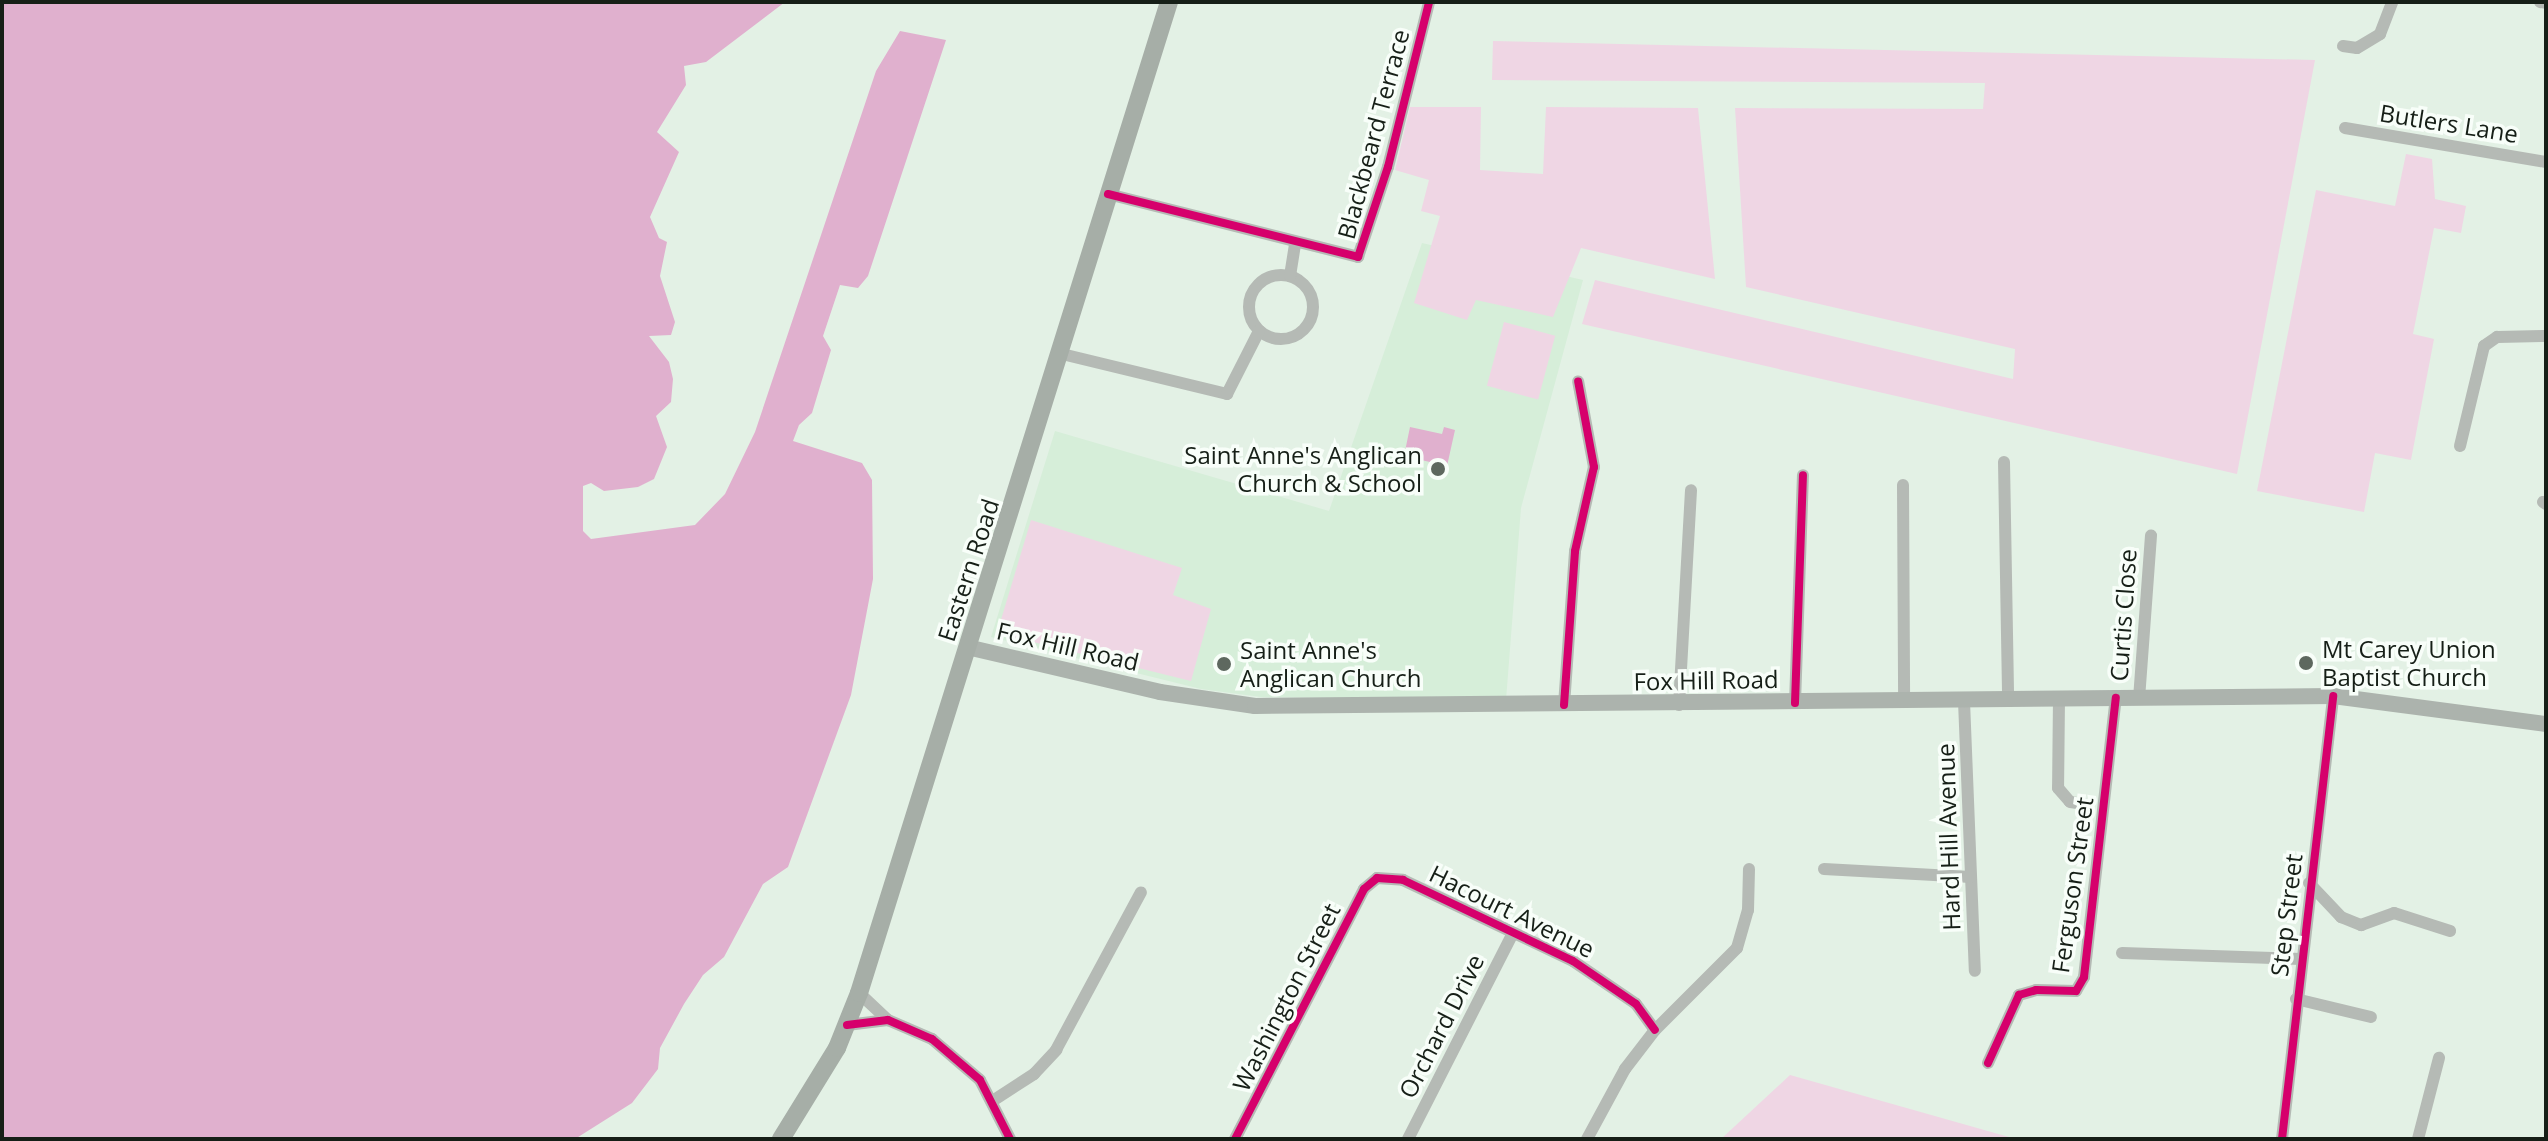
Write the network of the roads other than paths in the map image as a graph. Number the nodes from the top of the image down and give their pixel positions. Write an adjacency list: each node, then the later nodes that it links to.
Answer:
1 (1169, 2): 9 (highway, Eastern Road)
2 (1429, 2): 10 (street, Blackbeard Terrace)
3 (2392, 2): 6 (street)
4 (2540, 2): 5 (street)
5 (2546, 3)
6 (2343, 46)
7 (2345, 128): 8 (street, Butlers Lane)
8 (2546, 162)
9 (1108, 194): 10 (street, Blackbeard Terrace); 14 (highway, Eastern Road)
10 (1295, 243): 11 (street)
11 (1290, 276): 12 (street); 12 (street)
12 (1259, 331): 14 (street)
13 (2546, 336): 16 (street)
14 (1062, 354): 22 (highway, Eastern Road)
15 (1578, 381): 31 (street)
16 (2460, 446)
17 (2004, 462): 26 (street)
18 (1803, 475): 30 (street)
19 (1903, 485): 28 (street)
20 (1691, 490): 32 (street)
21 (2151, 535): 27 (street, Curtis Close)
22 (967, 647): 31 (main road, Fox Hill Road); 46 (highway, Eastern Road)
23 (2333, 696): 27 (main road, Fox Hill Road); 33 (main road, Fox Hill Road); 39 (street, Step Street)
24 (2059, 698): 25 (main road, Fox Hill Road); 26 (main road, Fox Hill Road); 34 (street)
25 (2116, 698): 27 (main road, Fox Hill Road); 53 (street, Ferguson Street)
26 (2008, 699): 29 (main road, Fox Hill Road)
27 (2139, 699)
28 (1904, 701): 29 (main road, Fox Hill Road); 30 (main road, Fox Hill Road)
29 (1964, 701): 37 (street, Hard Hill Avenue)
30 (1795, 703): 32 (main road, Fox Hill Road)
31 (1564, 705): 32 (main road, Fox Hill Road)
32 (1679, 705)
33 (2546, 724)
34 (2085, 804)
35 (1749, 869): 51 (street)
36 (1824, 869): 37 (street)
37 (1971, 877): 45 (street, Hard Hill Avenue)
38 (1377, 878): 42 (street, Hacourt Avenue); 57 (street, Washington Street)
39 (2309, 883): 41 (street); 44 (street, Step Street)
40 (1141, 892): 54 (street)
41 (2450, 931)
42 (1513, 933): 51 (street, Hacourt Avenue); 58 (street, Orchard Drive)
43 (2122, 953): 44 (street)
44 (2301, 959): 47 (street, Step Street)
45 (1975, 971)
46 (859, 993): 49 (street); 50 (highway, Eastern Road)
47 (2296, 999): 48 (street); 60 (street, Step Street)
48 (2371, 1017)
49 (888, 1020): 50 (street); 54 (street)
50 (847, 1025): 55 (highway, Eastern Road)
51 (1655, 1030): 59 (street)
52 (2439, 1058): 61 (street)
53 (1988, 1063)
54 (994, 1100): 56 (street)
55 (781, 1139)
56 (1010, 1139)
57 (1235, 1139)
58 (1408, 1139)
59 (1587, 1139)
60 (2281, 1139)
61 (2418, 1139)

